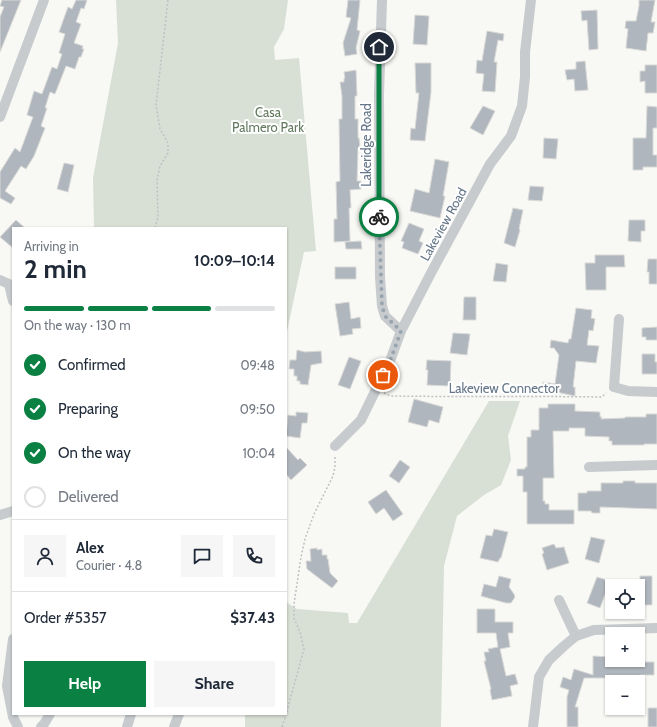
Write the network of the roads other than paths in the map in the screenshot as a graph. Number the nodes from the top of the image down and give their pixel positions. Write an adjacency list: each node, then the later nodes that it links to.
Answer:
1 (44, 0): 4 (street)
2 (382, 0): 8 (street, Lakeridge Road)
3 (531, 0): 8 (street, Lakeview Road)
4 (0, 117)
5 (0, 280): 6 (street)
6 (12, 297)
7 (619, 319): 9 (street)
8 (401, 331): 10 (street, Lakeview Road)
9 (657, 392)
10 (335, 446)
11 (657, 465): 12 (street)
12 (588, 467)
13 (12, 511): 14 (street)
14 (0, 515)
15 (559, 600): 17 (street)
16 (657, 628): 17 (street)
17 (576, 636): 28 (street)
18 (12, 647): 19 (street)
19 (12, 712)
20 (13, 715): 24 (street)
21 (49, 715): 25 (street)
22 (131, 715): 26 (street)
23 (179, 715): 27 (street)
24 (18, 727)
25 (41, 727)
26 (127, 727)
27 (174, 727)
28 (534, 727)

